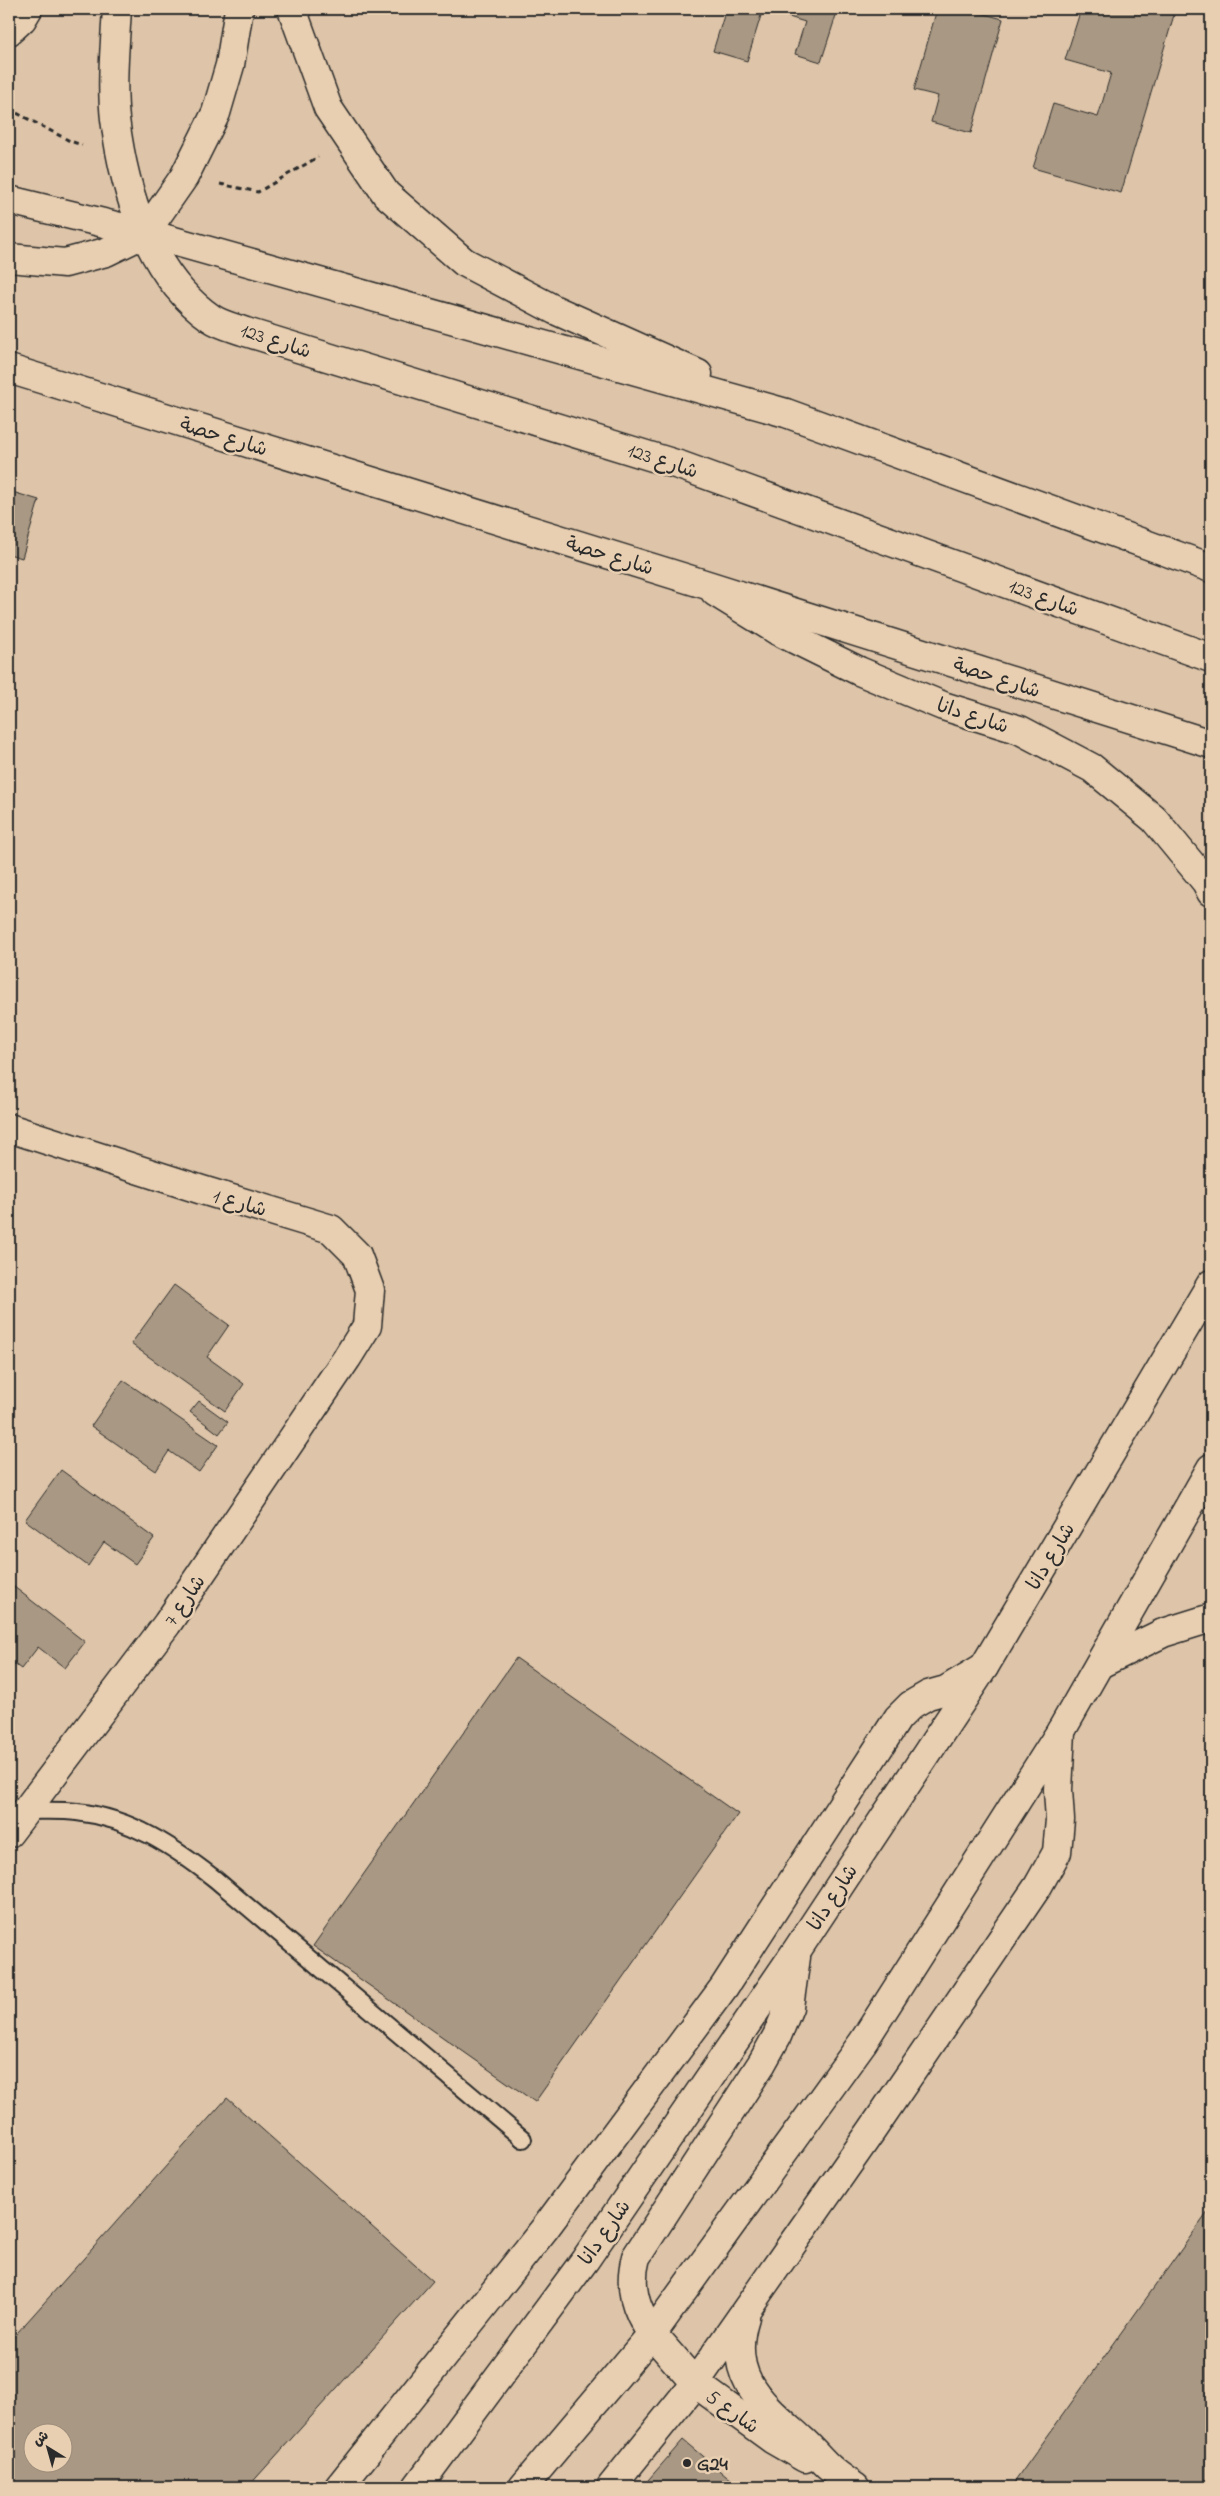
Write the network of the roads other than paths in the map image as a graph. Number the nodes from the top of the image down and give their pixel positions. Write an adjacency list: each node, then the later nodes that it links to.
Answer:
1 (28, 9): 5 (street)
2 (117, 9): 7 (street, شارع 123)
3 (239, 9): 7 (street)
4 (292, 9): 10 (street)
5 (9, 30)
6 (9, 200): 7 (street)
7 (145, 233): 8 (street); 10 (street); 13 (street, شارع 123)
8 (9, 258)
9 (9, 369): 12 (street, شارع حصة)
10 (786, 414): 11 (street)
11 (1211, 568)
12 (701, 583): 14 (street, شارع حصة); 15 (street, شارع دانا)
13 (1211, 658)
14 (1211, 744)
15 (1211, 892)
16 (9, 1128): 18 (street, شارع 1)
17 (1211, 1284): 22 (street, شارع دانا)
18 (347, 1358): 24 (street, شارع 7)
19 (1211, 1468): 21 (street)
20 (1211, 1618): 21 (street)
21 (1100, 1664): 23 (street)
22 (984, 1667): 26 (street, شارع دانا); 32 (street)
23 (1061, 1731): 28 (street); 29 (street)
24 (27, 1811): 25 (street, شارع 7); 27 (lane)
25 (9, 1833)
26 (797, 1950): 29 (street, شارع 5); 33 (street, شارع دانا)
27 (523, 2139)
28 (748, 2308): 30 (street); 31 (street, شارع 5)
29 (652, 2334): 30 (street, شارع 5); 34 (street)
30 (695, 2383): 31 (street, شارع 5); 35 (street)
31 (829, 2468): 36 (street, شارع 5)
32 (339, 2487)
33 (417, 2487)
34 (523, 2487)
35 (611, 2487)
36 (855, 2487)

